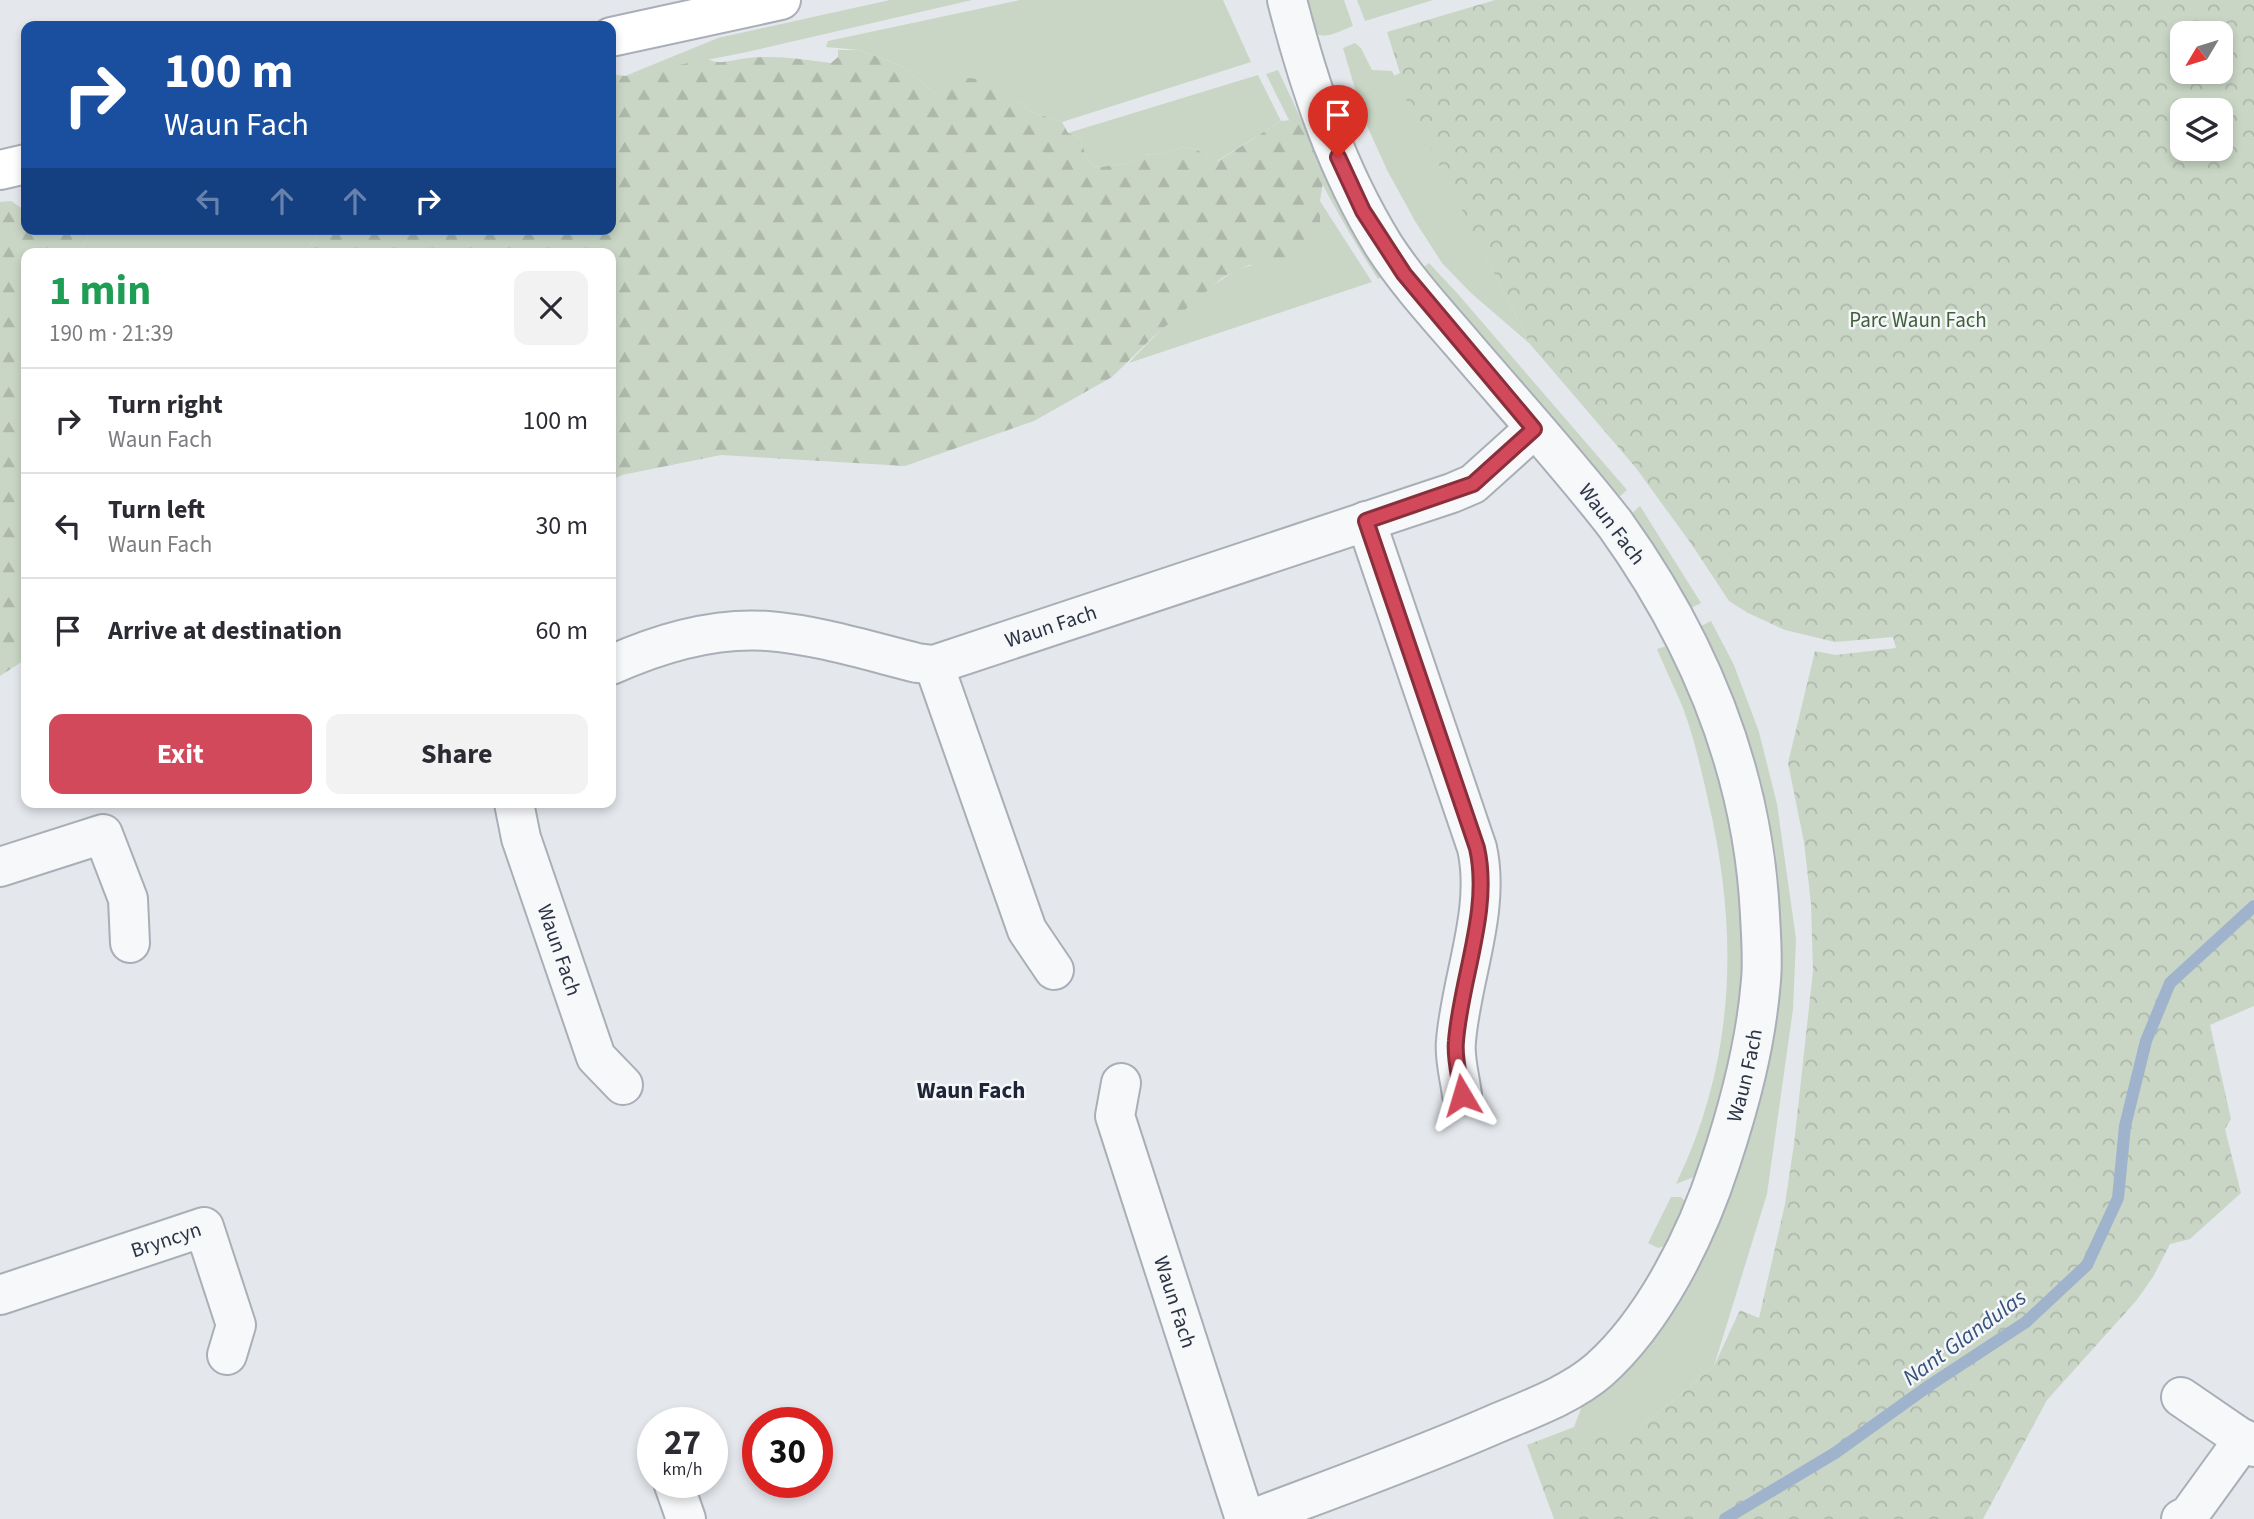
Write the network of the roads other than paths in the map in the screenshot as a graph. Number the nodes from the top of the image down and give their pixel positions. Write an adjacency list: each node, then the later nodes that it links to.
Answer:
1 (781, 0): 3 (street)
2 (1286, 0): 6 (street, Waun Fach)
3 (616, 36)
4 (21, 165): 5 (street)
5 (0, 170)
6 (1534, 429): 7 (street, Waun Fach); 24 (street, Waun Fach)
7 (1366, 521): 9 (street, Waun Fach); 16 (street)
8 (616, 663): 9 (street, Waun Fach)
9 (934, 665): 13 (street)
10 (514, 808): 15 (street, Waun Fach)
11 (0, 867): 12 (street)
12 (130, 943)
13 (1054, 970)
14 (1121, 1083): 23 (street, Waun Fach)
15 (623, 1085)
16 (1462, 1095)
17 (0, 1294): 18 (street, Bryncyn)
18 (227, 1355)
19 (2181, 1397): 20 (street)
20 (2249, 1443): 25 (street)
21 (679, 1498): 22 (street)
22 (686, 1519)
23 (1245, 1519)
24 (1252, 1519)
25 (2180, 1519)

